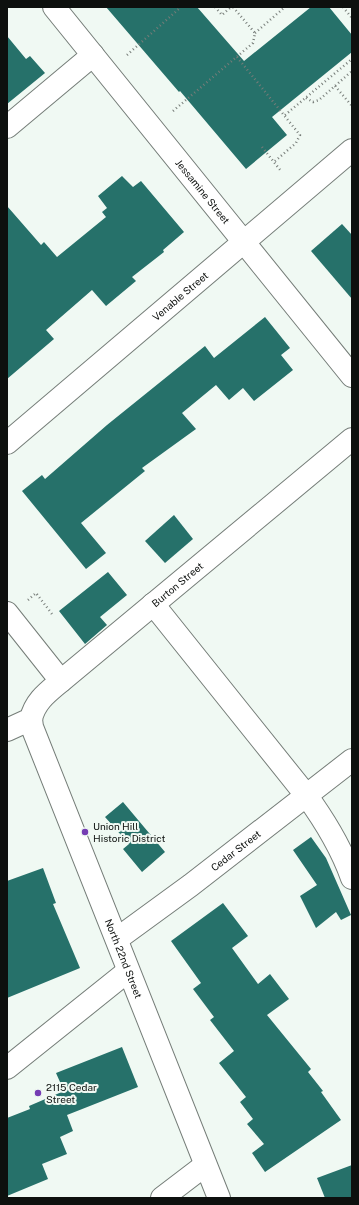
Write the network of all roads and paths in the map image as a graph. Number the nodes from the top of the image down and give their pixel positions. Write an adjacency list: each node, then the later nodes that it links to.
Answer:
1 (54, 7): 9 (street, Jessamine Street)
2 (181, 7): 10 (path)
3 (215, 7): 4 (path)
4 (232, 7): 8 (path)
5 (285, 7): 8 (path)
6 (343, 7): 7 (path)
7 (352, 18)
8 (255, 33): 11 (path)
9 (92, 55): 19 (street); 24 (street, Jessamine Street)
10 (127, 55)
11 (236, 57): 17 (path); 18 (path)
12 (352, 59): 15 (path)
13 (352, 71): 14 (path)
14 (335, 86): 15 (path); 16 (path)
15 (306, 98): 18 (path)
16 (352, 106)
17 (173, 111)
18 (285, 115): 22 (path)
19 (7, 127)
20 (262, 148): 22 (path)
21 (352, 150): 24 (street, Venable Street)
22 (274, 162): 23 (path)
23 (281, 171)
24 (243, 242): 25 (street, Jessamine Street); 27 (street, Venable Street)
25 (352, 376)
26 (352, 439): 29 (street, Burton Street)
27 (7, 442)
28 (36, 593): 31 (path)
29 (153, 604): 32 (street, Burton Street); 36 (street)
30 (7, 613): 32 (street)
31 (52, 614)
32 (61, 681): 33 (street, Burton Street)
33 (31, 719): 34 (street); 38 (street, North 22nd Street)
34 (7, 730)
35 (352, 760): 36 (street, Cedar Street)
36 (306, 795): 37 (street); 38 (street, Cedar Street)
37 (352, 878)
38 (117, 939): 39 (street, North 22nd Street)
39 (128, 971): 40 (street); 41 (street, North 22nd Street)
40 (7, 1068)
41 (204, 1166): 42 (street); 43 (street, North 22nd Street)
42 (162, 1198)
43 (219, 1198)

